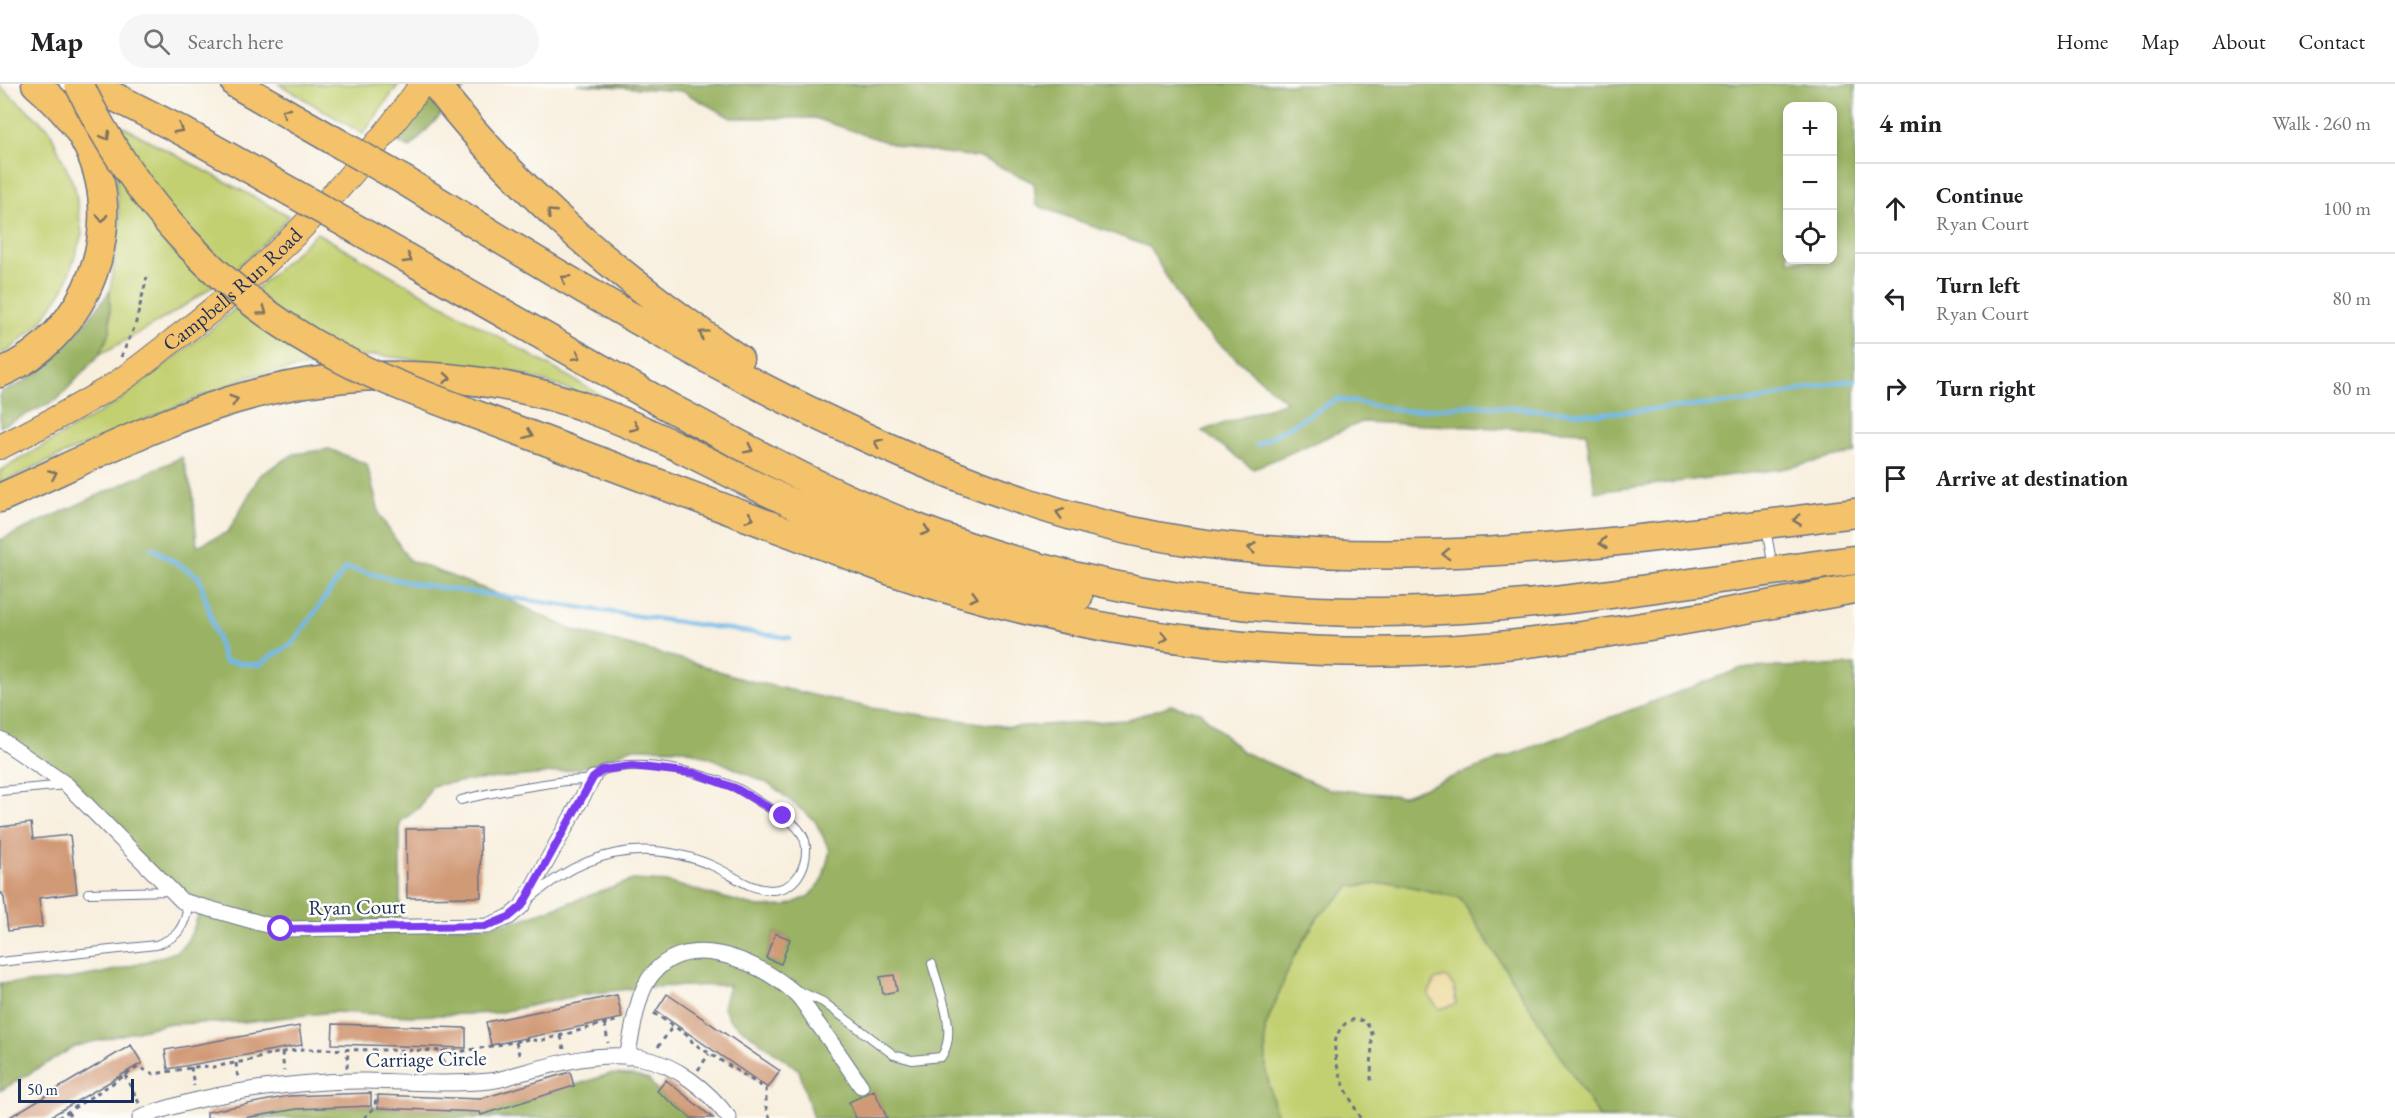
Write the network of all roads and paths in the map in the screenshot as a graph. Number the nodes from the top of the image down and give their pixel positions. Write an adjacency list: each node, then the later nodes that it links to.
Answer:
1 (36, 84): 9 (highway, one-way to 9)
2 (79, 84): 17 (highway, one-way to 17, bridge)
3 (89, 84): 18 (highway, one-way to 18, bridge)
4 (236, 84): 10 (highway, one-way to 4, bridge)
5 (422, 84): 11 (main road, Campbells Run Road)
6 (442, 94): 10 (highway, one-way to 6)
7 (147, 277): 8 (path)
8 (120, 358)
9 (0, 373)
10 (838, 426): 14 (highway, one-way to 10)
11 (0, 447)
12 (0, 498): 18 (highway, one-way to 18)
13 (1855, 513): 14 (highway, one-way to 14)
14 (1765, 524): 16 (lane)
15 (1855, 560): 16 (highway)
16 (1774, 571): 18 (highway)
17 (1855, 589)
18 (1378, 612)
19 (0, 739): 21 (street, Ryan Court)
20 (593, 778): 23 (lane); 26 (street, Ryan Court); 26 (lane)
21 (67, 785): 22 (lane); 25 (street, Ryan Court)
22 (0, 791)
23 (461, 800)
24 (88, 893): 25 (lane)
25 (177, 896): 26 (street, Ryan Court); 27 (lane)
26 (522, 906)
27 (0, 962)
28 (932, 964): 29 (lane)
29 (775, 979): 35 (street); 41 (street)
30 (654, 1013): 32 (path)
31 (624, 1019): 37 (path)
32 (673, 1026): 33 (path); 34 (path)
33 (664, 1038)
34 (709, 1054): 36 (path); 50 (path)
35 (627, 1057): 47 (street, Carriage Circle); 49 (street, Carriage Circle)
36 (705, 1059)
37 (191, 1067): 38 (path); 39 (path)
38 (192, 1073)
39 (125, 1075): 42 (path); 44 (path)
40 (1371, 1082): 51 (path)
41 (861, 1086)
42 (134, 1094)
43 (375, 1107): 48 (path)
44 (68, 1112): 45 (path); 46 (path)
45 (58, 1118)
46 (71, 1118)
47 (140, 1118)
48 (364, 1118)
49 (729, 1118)
50 (770, 1118)
51 (1360, 1118)

